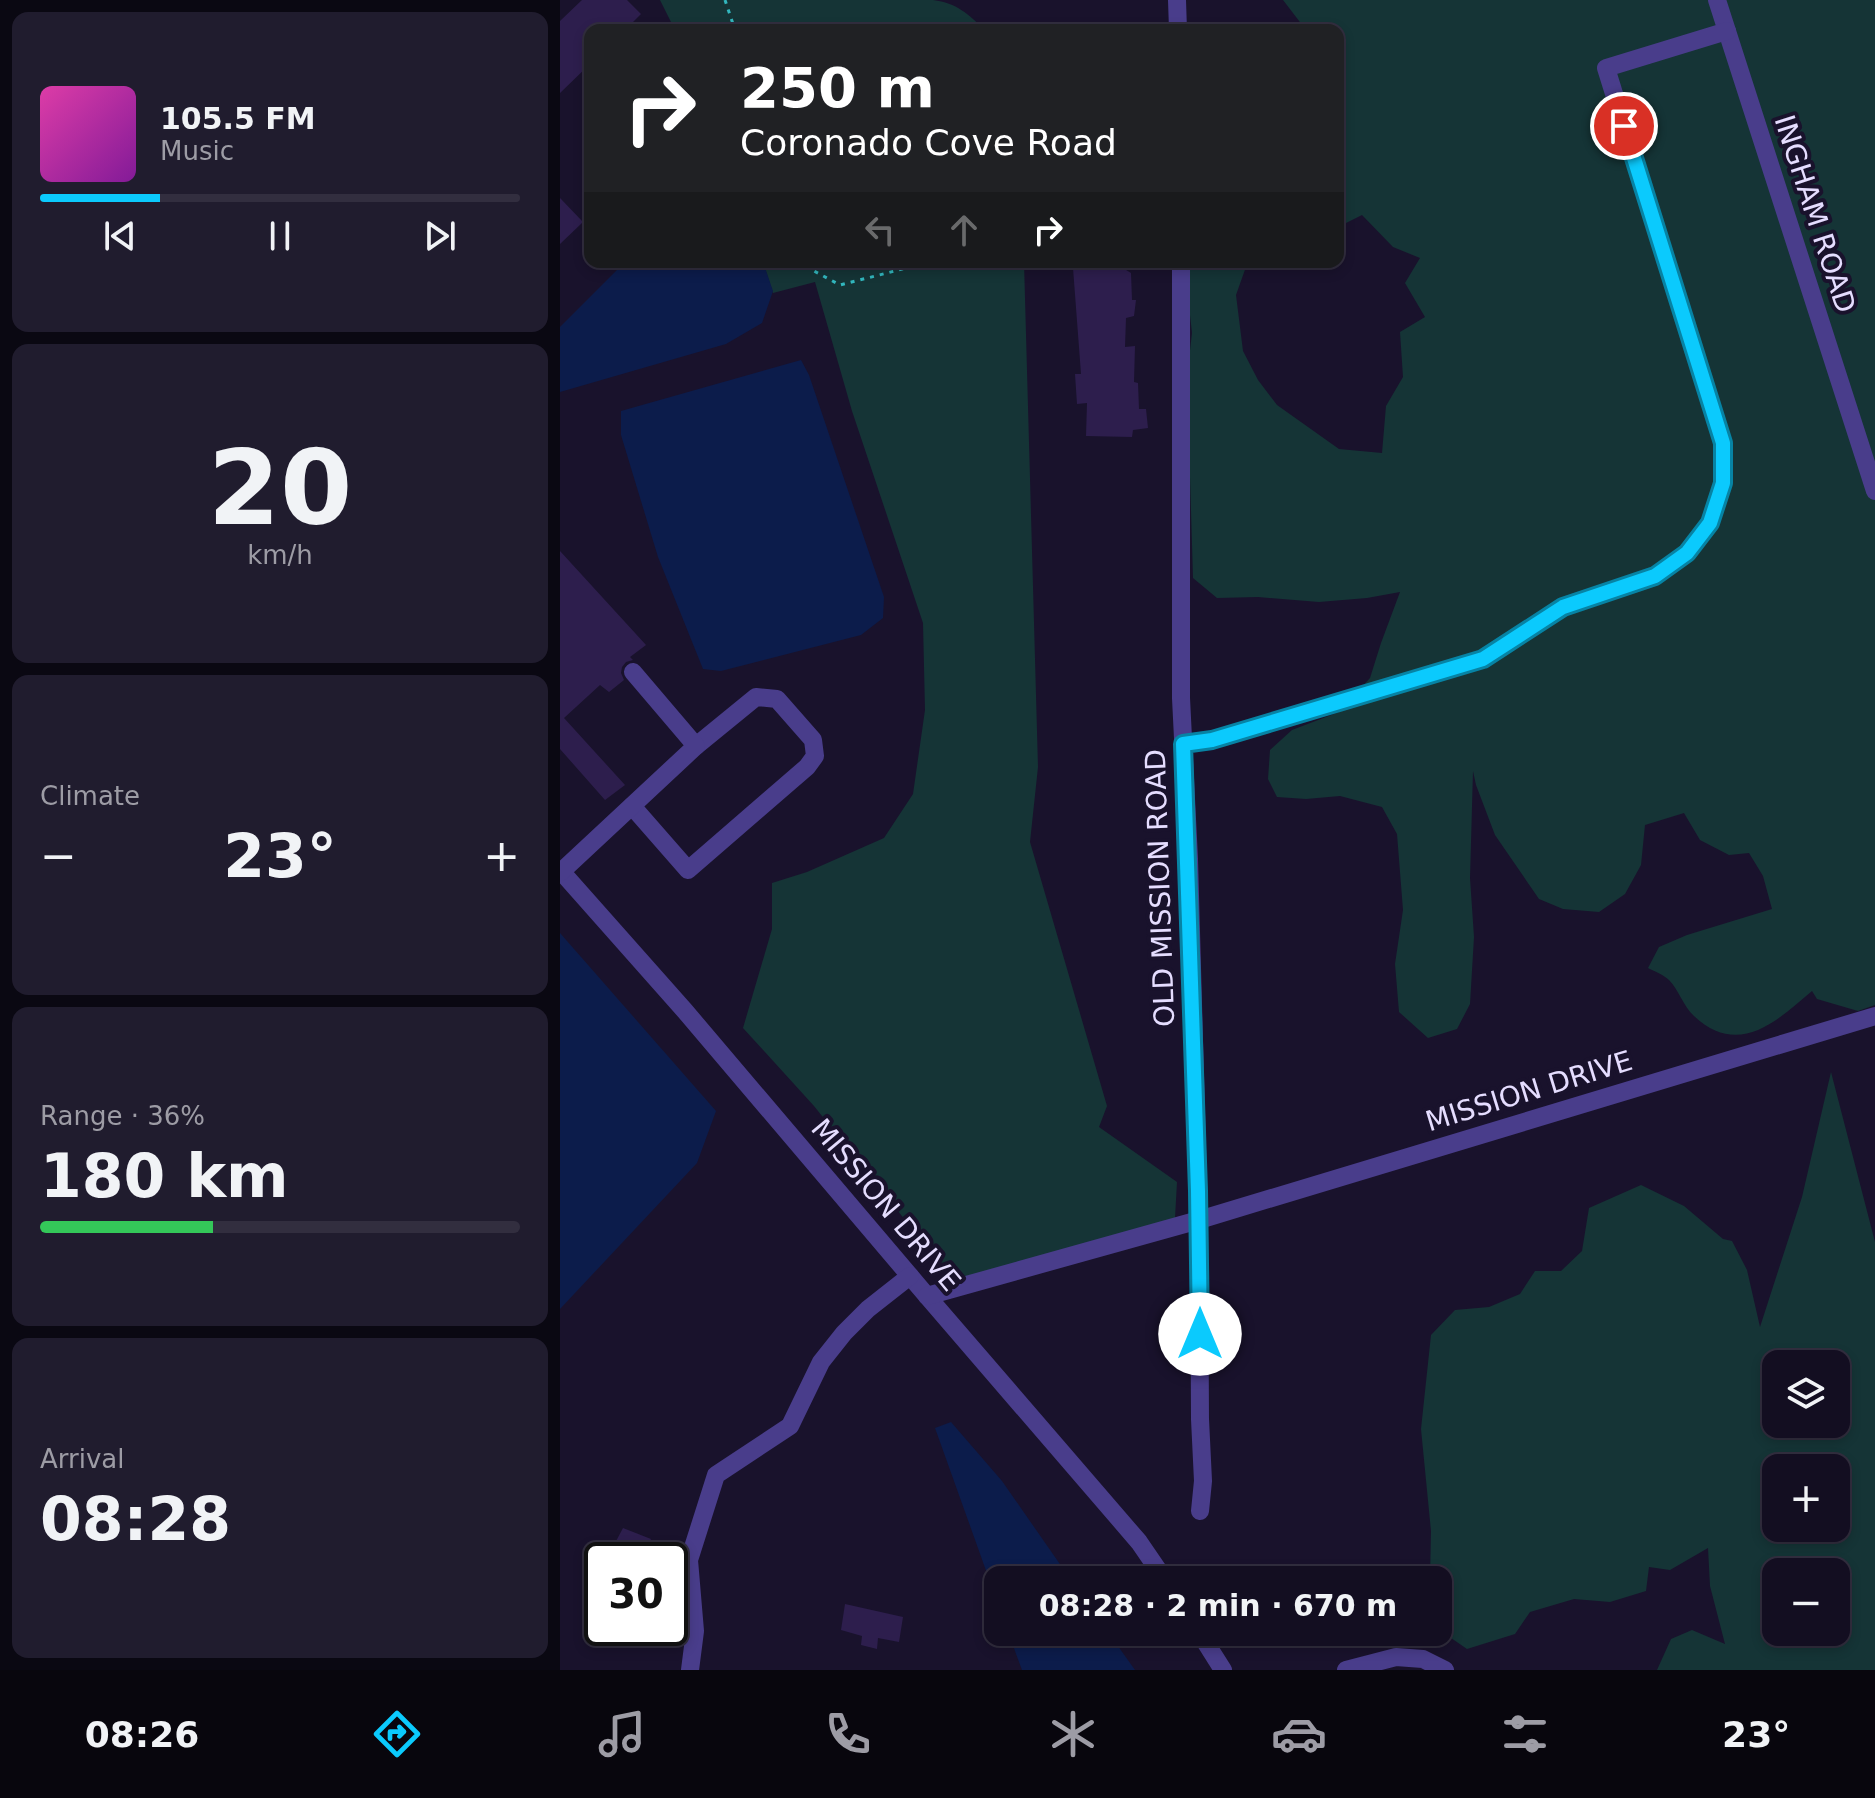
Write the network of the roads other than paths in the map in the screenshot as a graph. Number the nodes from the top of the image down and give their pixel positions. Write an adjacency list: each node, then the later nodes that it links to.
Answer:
1 (1177, 0): 3 (street)
2 (1717, 0): 4 (street, INGHAM ROAD)
3 (1178, 24)
4 (1727, 31): 6 (street, INGHAM ROAD); 8 (street)
5 (1181, 268): 8 (street, OLD MISSION ROAD)
6 (1875, 491)
7 (633, 672): 9 (street)
8 (1183, 744): 13 (street, OLD MISSION ROAD)
9 (696, 746): 10 (street); 10 (street)
10 (632, 806): 11 (street)
11 (561, 871): 14 (street, MISSION DRIVE)
12 (1875, 1016): 13 (street, MISSION DRIVE)
13 (1199, 1220): 15 (street, MISSION DRIVE); 16 (street, OLD MISSION ROAD)
14 (910, 1276): 15 (street, MISSION DRIVE); 19 (street)
15 (927, 1296): 17 (street, MISSION DRIVE)
16 (1200, 1511)
17 (1155, 1566)
18 (1208, 1646): 20 (street)
19 (690, 1670)
20 (1223, 1670)
21 (1346, 1670): 22 (street)
22 (1445, 1670)

